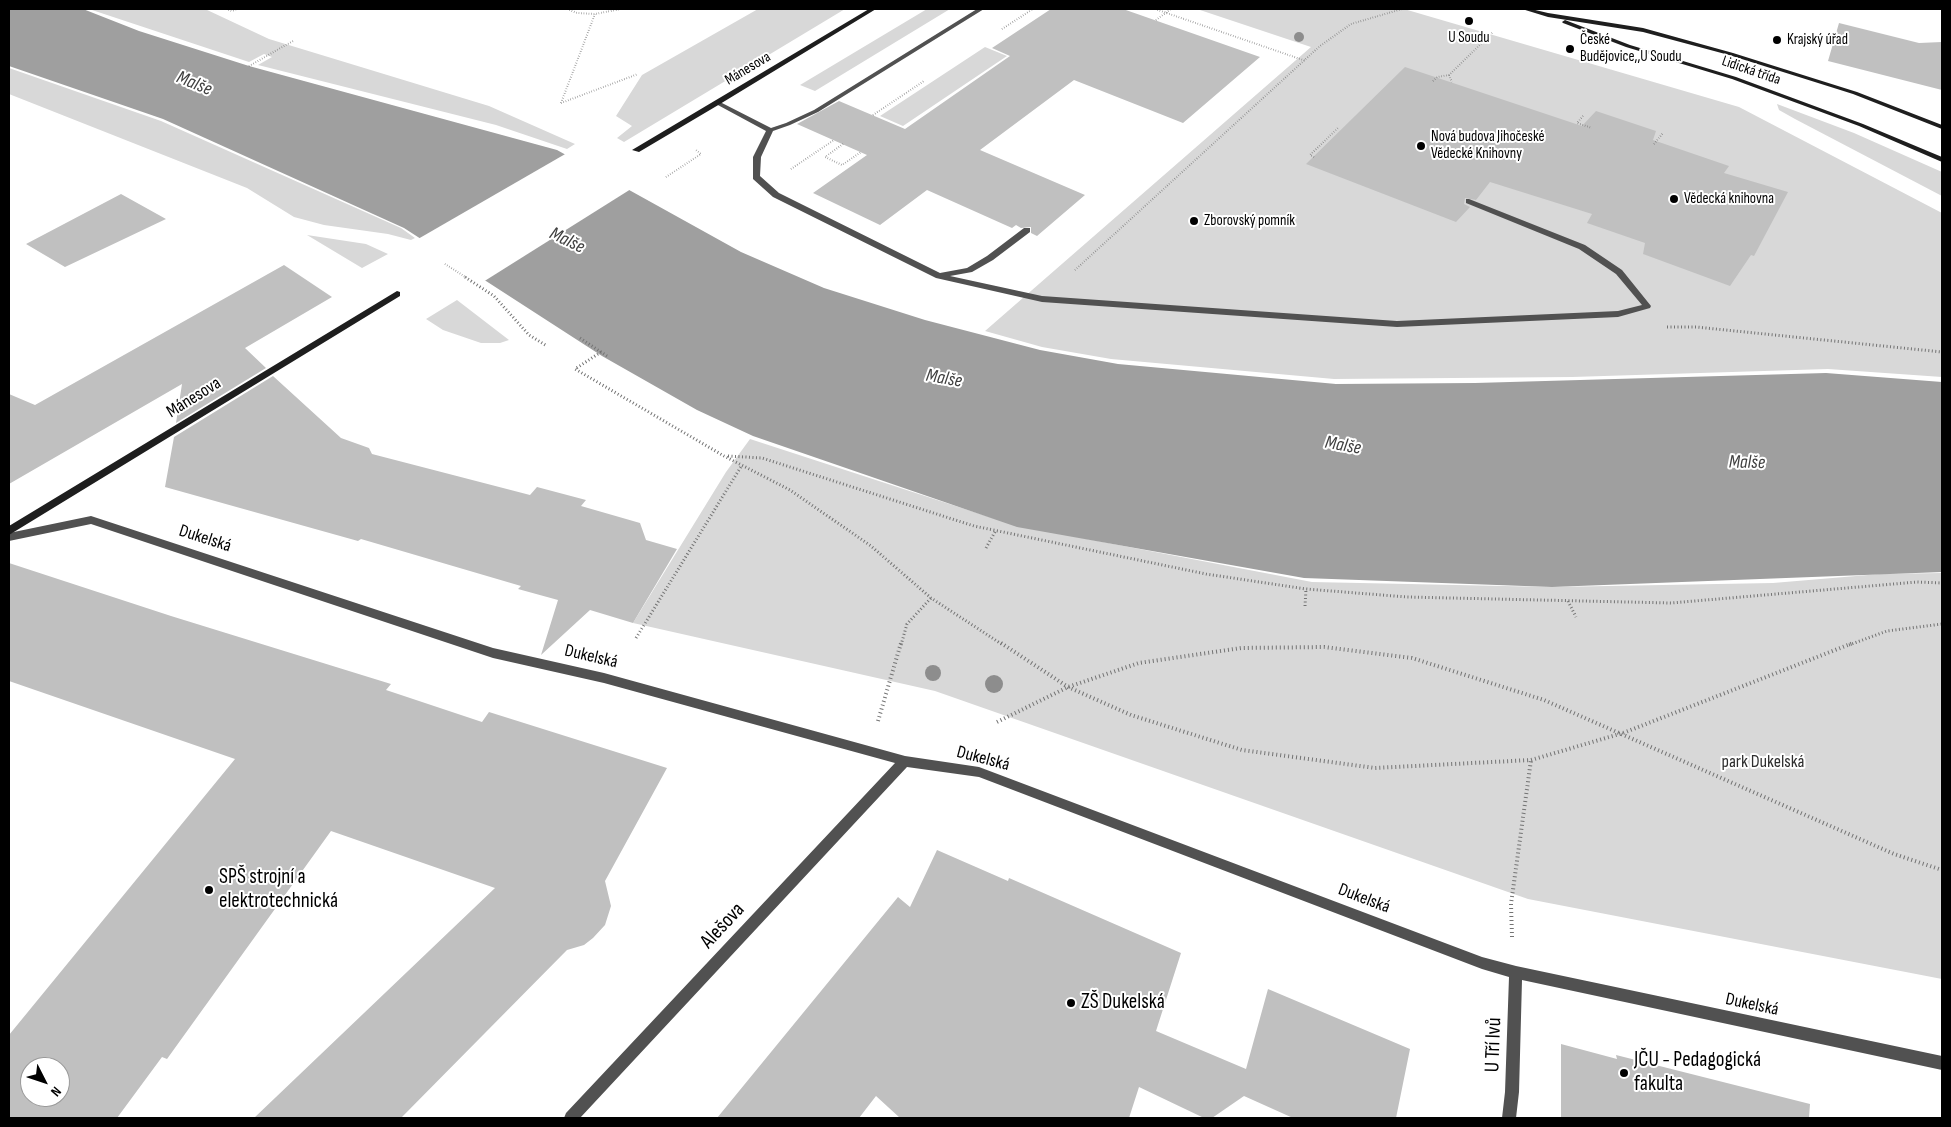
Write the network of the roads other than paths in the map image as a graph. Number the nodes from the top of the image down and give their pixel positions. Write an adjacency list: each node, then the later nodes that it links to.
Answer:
1 (873, 9): 5 (street, Mánesova)
2 (981, 9): 7 (street)
3 (1525, 9): 4 (street, Lidická třída)
4 (1548, 15): 6 (street, Lidická třída); 9 (street, Lidická třída)
5 (718, 103): 7 (street); 8 (street, Mánesova)
6 (1942, 127)
7 (770, 130): 12 (street)
8 (636, 150)
9 (1942, 160)
10 (1469, 201): 12 (street)
11 (1027, 230): 12 (street)
12 (939, 276)
13 (397, 294): 14 (street, Mánesova)
14 (9, 531)
15 (9, 537): 16 (street, Dukelská)
16 (904, 761): 17 (street, Dukelská); 19 (street, Alešova)
17 (1516, 972): 18 (street, Dukelská); 20 (street, U Tří lvů)
18 (1942, 1063)
19 (571, 1118)
20 (1509, 1118)

